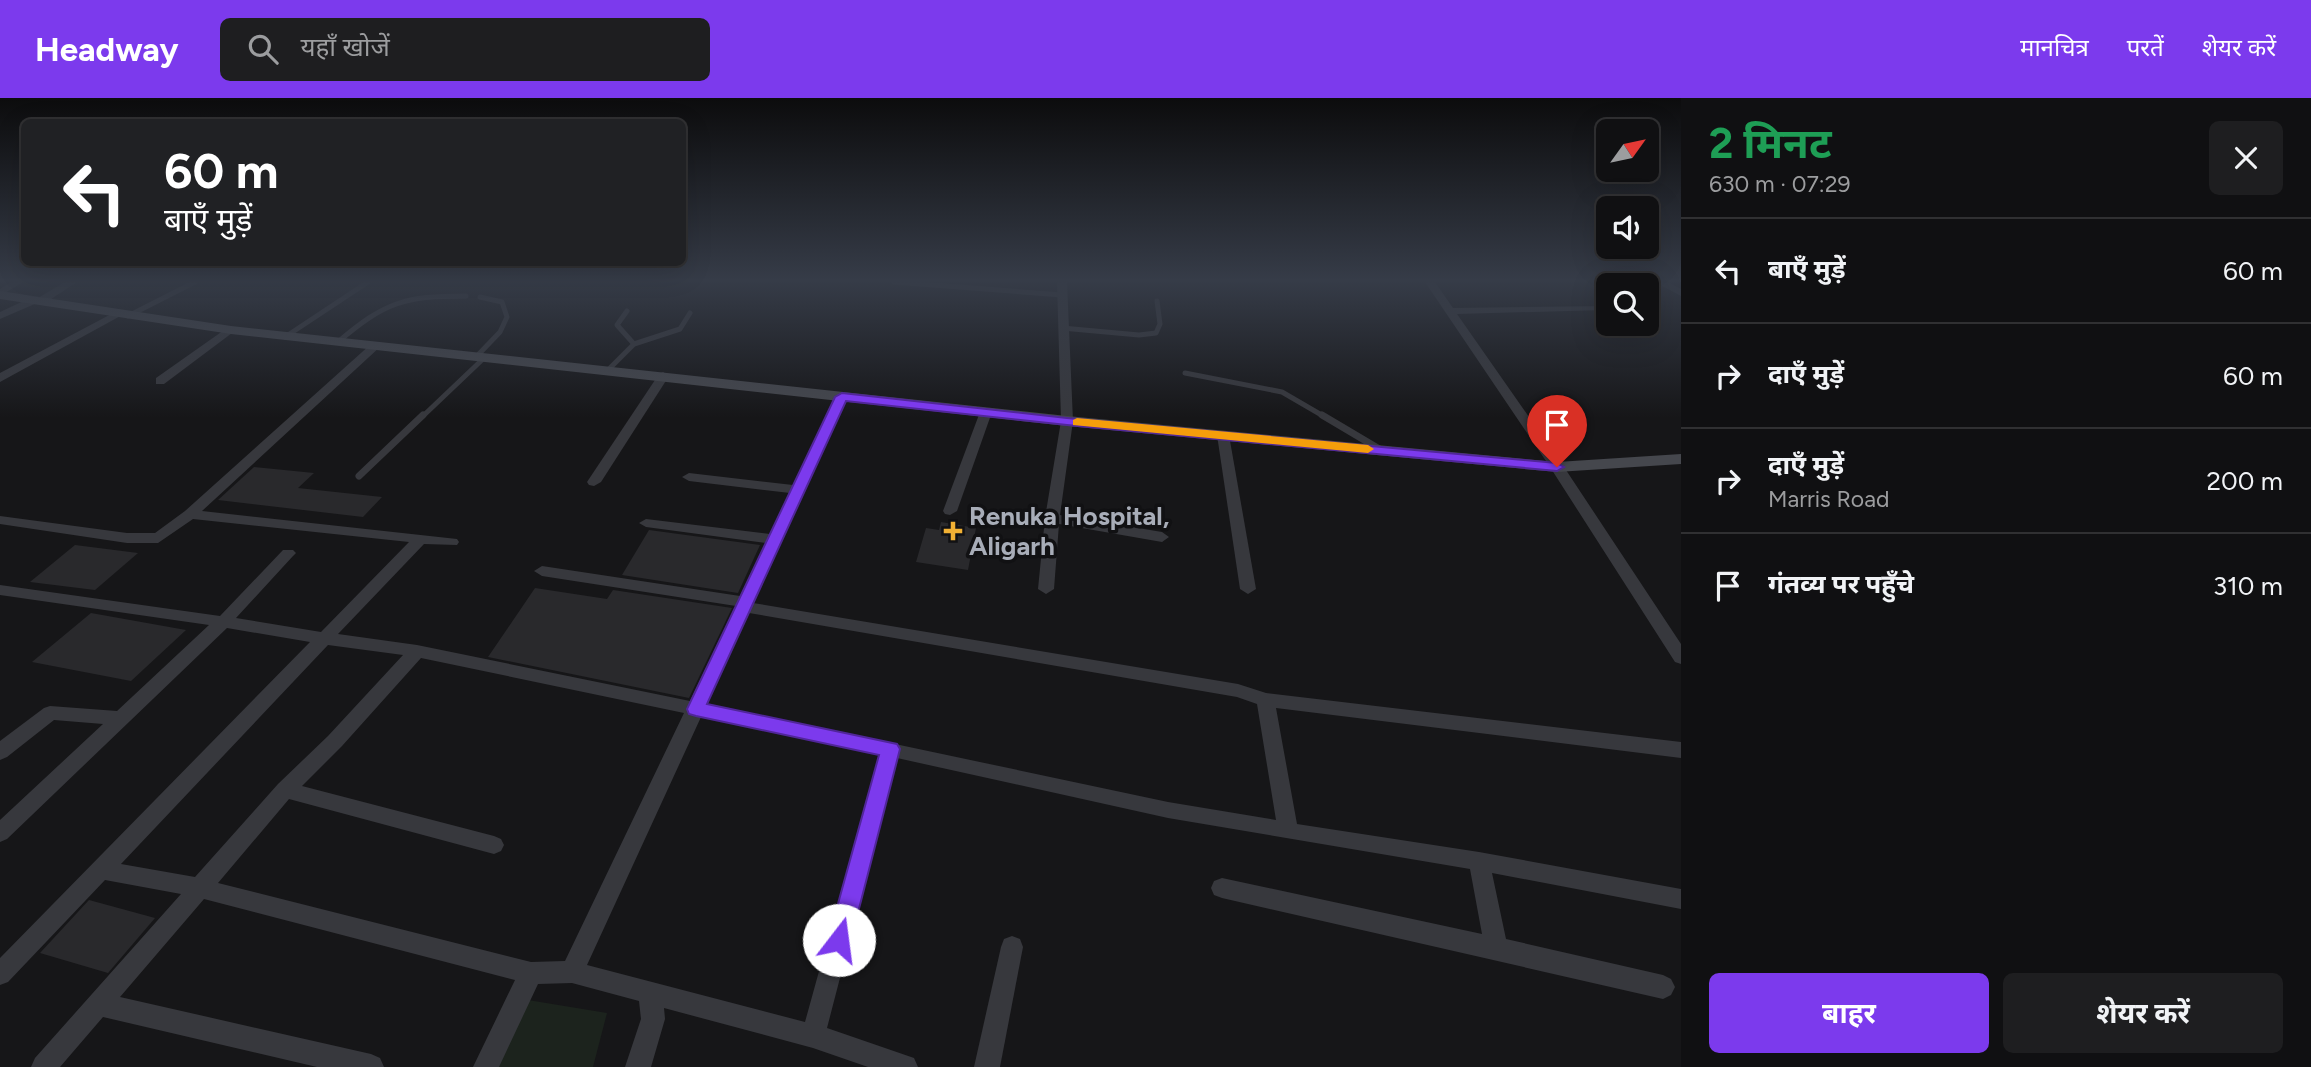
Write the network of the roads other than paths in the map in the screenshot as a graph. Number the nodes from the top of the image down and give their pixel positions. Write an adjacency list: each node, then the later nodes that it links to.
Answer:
1 (100, 327): 20 (street)
2 (206, 327): 11 (street)
3 (300, 327): 12 (lane)
4 (356, 327): 13 (lane)
5 (502, 327): 16 (lane)
6 (619, 327): 14 (lane)
7 (681, 327): 14 (lane)
8 (1159, 327): 10 (lane)
9 (1461, 327): 28 (street)
10 (1062, 328): 24 (street)
11 (231, 331): 12 (street); 21 (street)
12 (285, 337): 13 (street)
13 (338, 342): 15 (street)
14 (634, 345): 17 (lane)
15 (375, 346): 16 (street); 34 (street)
16 (480, 357): 17 (street); 29 (lane)
17 (608, 370): 19 (street)
18 (1185, 373): 26 (lane)
19 (663, 376): 22 (street); 31 (street)
20 (0, 378)
21 (160, 381)
22 (842, 397): 23 (street); 32 (street)
23 (986, 412): 24 (street); 33 (street)
24 (1067, 421): 25 (street); 35 (street)
25 (1223, 435): 26 (street); 45 (street)
26 (1381, 450): 28 (street)
27 (1681, 459): 28 (street)
28 (1557, 467): 51 (street)
29 (359, 476)
30 (690, 477): 32 (street)
31 (594, 482)
32 (797, 490): 40 (street)
33 (950, 511)
34 (190, 514): 36 (street); 39 (street)
35 (1052, 518): 38 (street); 44 (street)
36 (0, 520)
37 (646, 523): 40 (street)
38 (1162, 537)
39 (421, 538): 41 (street); 49 (street)
40 (775, 539): 47 (street)
41 (453, 542)
42 (288, 554): 48 (street)
43 (541, 571): 47 (street)
44 (1046, 589)
45 (1248, 589)
46 (0, 590): 48 (street)
47 (744, 605): 52 (street); 53 (street)
48 (224, 621): 49 (street); 54 (street)
49 (324, 640): 50 (street); 63 (street)
50 (417, 651): 53 (street); 58 (street)
51 (1681, 658)
52 (1265, 700): 56 (street); 59 (street)
53 (696, 709): 55 (street); 69 (street)
54 (121, 718): 57 (street); 60 (street)
55 (890, 749): 59 (street); 75 (street)
56 (1681, 750)
57 (0, 752)
58 (285, 790): 61 (street); 64 (street)
59 (1288, 831): 62 (street)
60 (0, 833)
61 (494, 845)
62 (1479, 861): 66 (street); 68 (street)
63 (99, 869): 64 (street); 71 (street)
64 (200, 888): 70 (street); 74 (street)
65 (1222, 888): 68 (street)
66 (1681, 899)
67 (1012, 947): 81 (street)
68 (1496, 948): 72 (street)
69 (572, 972): 70 (street); 73 (street)
70 (531, 973): 78 (street)
71 (0, 974)
72 (1663, 987)
73 (650, 993): 75 (street); 79 (street)
74 (97, 1004): 76 (street); 77 (street)
75 (813, 1037): 80 (street)
76 (44, 1067)
77 (371, 1067)
78 (486, 1067)
79 (638, 1067)
80 (905, 1067)
81 (987, 1067)

